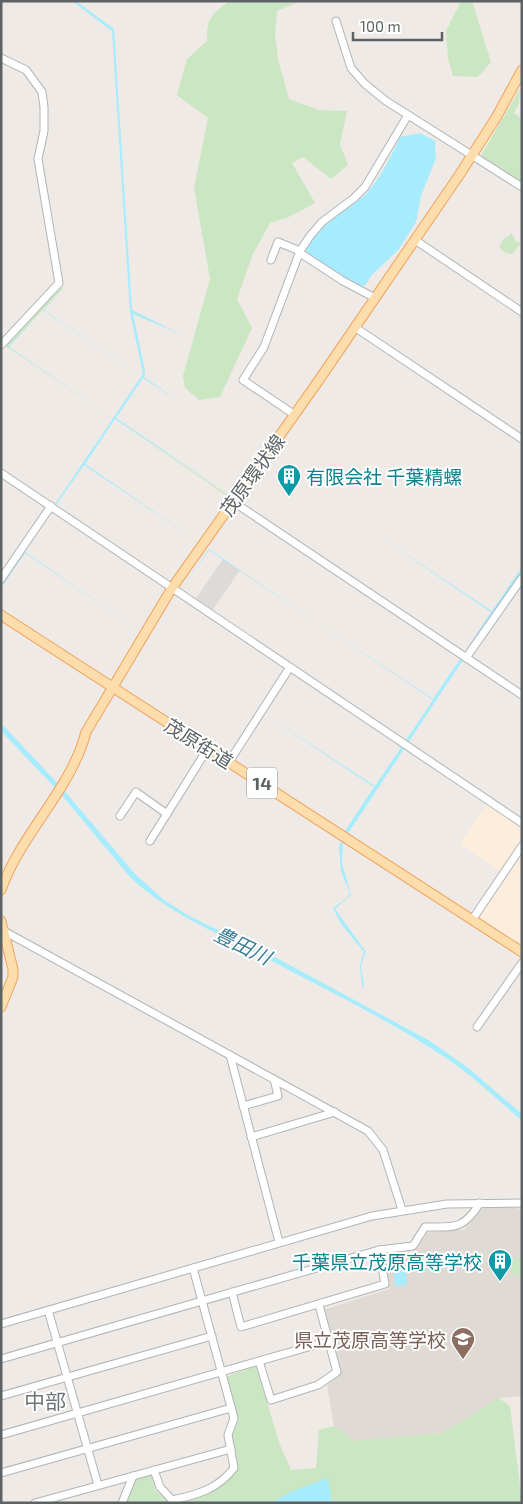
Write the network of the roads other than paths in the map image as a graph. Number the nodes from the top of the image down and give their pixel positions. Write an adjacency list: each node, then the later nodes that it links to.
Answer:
1 (336, 21): 4 (street)
2 (1, 58): 13 (street)
3 (522, 70): 5 (main road, 茂原環状線)
4 (408, 114): 5 (street); 8 (street)
5 (472, 156): 6 (street); 7 (main road, 茂原環状線)
6 (522, 187)
7 (415, 240): 10 (main road, 茂原環状線); 11 (street)
8 (300, 252): 9 (street); 10 (street); 14 (street)
9 (271, 260)
10 (375, 298): 12 (main road, 茂原環状線)
11 (522, 312)
12 (356, 328): 14 (main road, 茂原環状線); 15 (street)
13 (1, 345)
14 (295, 415): 17 (main road, 茂原環状線)
15 (522, 439)
16 (1, 473): 18 (street)
17 (232, 501): 21 (main road, 茂原環状線); 23 (street)
18 (51, 506): 20 (street); 21 (street)
19 (522, 578): 23 (street)
20 (1, 579)
21 (172, 588): 24 (street); 25 (main road, 茂原環状線)
22 (1, 615): 25 (main road, 茂原街道 / 14)
23 (466, 658): 26 (street)
24 (290, 667): 28 (street); 31 (street)
25 (113, 688): 27 (main road, 茂原街道 / 14); 34 (main road, 茂原環状線)
26 (522, 695)
27 (208, 748): 28 (main road, 茂原街道 / 14); 29 (street)
28 (229, 762): 35 (main road, 茂原街道 / 14)
29 (167, 814): 30 (street); 32 (street)
30 (120, 816)
31 (522, 823)
32 (150, 841)
33 (522, 846): 35 (street)
34 (1, 890)
35 (472, 920): 38 (main road, 茂原街道 / 14)
36 (1, 921): 37 (main road)
37 (3, 931): 40 (main road); 42 (street)
38 (522, 952)
39 (522, 963): 41 (street)
40 (1, 1008)
41 (477, 1027)
42 (230, 1054): 43 (street); 44 (street)
43 (274, 1079): 44 (street); 45 (street)
44 (243, 1106): 46 (street)
45 (335, 1112): 46 (street); 49 (street)
46 (252, 1137): 50 (street)
47 (480, 1203): 48 (street); 49 (street); 51 (street)
48 (522, 1203)
49 (402, 1210): 50 (street)
50 (279, 1242): 52 (street)
51 (379, 1250): 53 (street); 55 (street)
52 (193, 1268): 54 (street); 56 (street)
53 (232, 1292): 54 (street); 55 (street)
54 (202, 1300): 58 (street); 60 (street)
55 (318, 1305): 59 (street)
56 (48, 1310): 57 (street); 60 (street)
57 (1, 1324)
58 (212, 1336): 63 (street); 64 (street)
59 (329, 1341): 62 (street); 62 (street)
60 (57, 1342): 61 (street); 64 (street)
61 (1, 1358)
62 (259, 1361): 63 (street)
63 (222, 1372): 66 (street); 67 (street)
64 (67, 1378): 65 (street); 67 (street)
65 (1, 1396)
66 (231, 1408): 69 (street); 70 (street)
67 (78, 1413): 68 (street); 69 (street)
68 (1, 1435)
69 (88, 1448): 72 (street); 74 (street)
70 (231, 1449): 71 (street); 71 (street)
71 (154, 1470): 73 (street)
72 (1, 1473)
73 (133, 1476): 74 (street); 76 (street)
74 (98, 1485): 75 (street)
75 (35, 1503)
76 (122, 1503)

